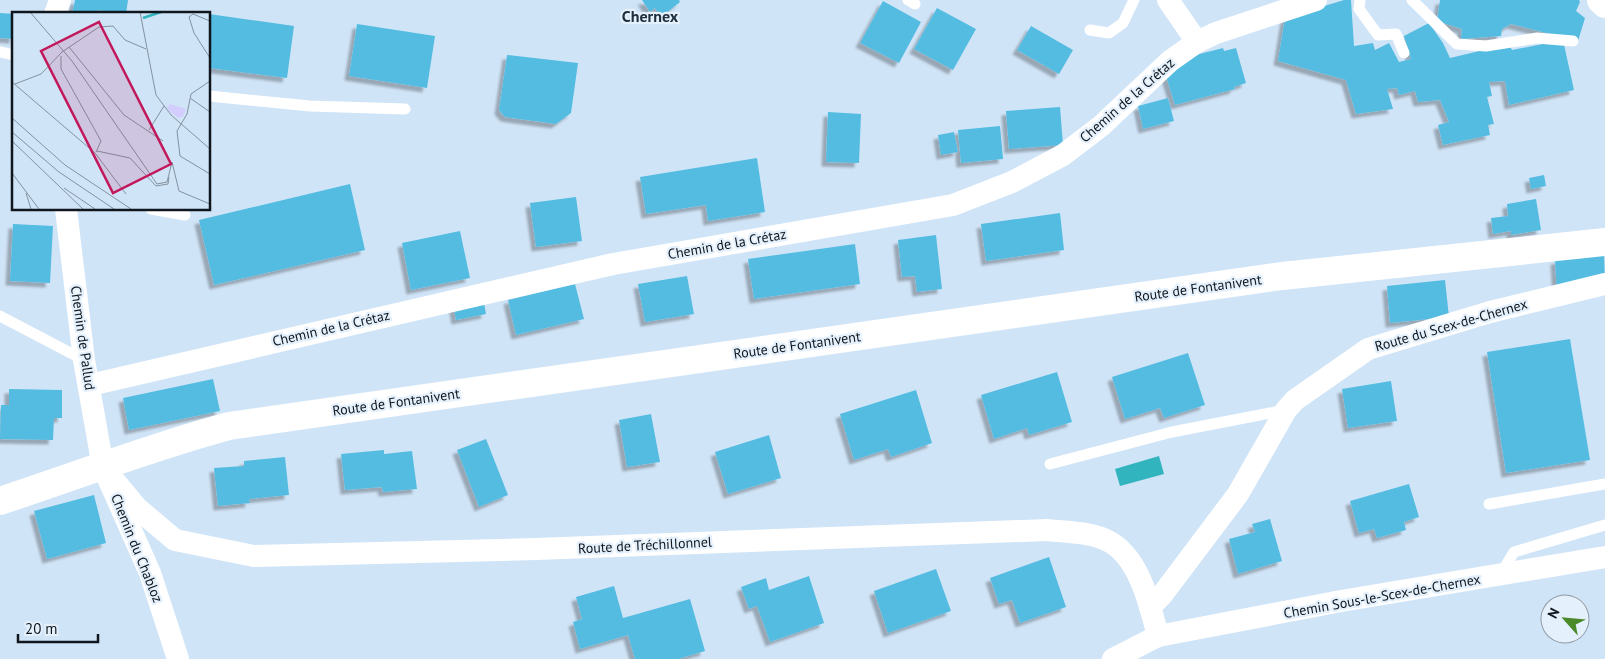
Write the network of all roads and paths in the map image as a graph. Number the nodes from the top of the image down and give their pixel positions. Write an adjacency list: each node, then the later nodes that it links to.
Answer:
1 (60, 0): 9 (street)
2 (1134, 0): 10 (lane)
3 (1168, 0): 12 (street)
4 (1316, 0): 12 (street, Chemin de la Crétaz)
5 (1360, 0): 13 (lane)
6 (1412, 0): 11 (lane)
7 (1601, 0): 8 (street)
8 (1605, 4)
9 (56, 12)
10 (1090, 30)
11 (1573, 41)
12 (1197, 42): 23 (street, Chemin de la Crétaz)
13 (1404, 53)
14 (210, 96): 15 (lane)
15 (405, 109)
16 (66, 210): 22 (street, Chemin de Pallud)
17 (156, 210): 18 (lane)
18 (186, 215)
19 (1605, 242): 26 (street, Route de Fontanivent)
20 (1605, 284): 24 (street, Route du Scex-de-Chernex)
21 (0, 316): 22 (lane)
22 (84, 360): 23 (street, Chemin de Pallud)
23 (90, 385): 26 (street, Chemin de Pallud)
24 (1286, 410): 25 (lane); 33 (street, Route du Scex-de-Chernex)
25 (1050, 464)
26 (103, 467): 28 (street, Route de Fontanivent); 33 (street, Route de Tréchillonnel); 35 (street, Chemin du Chabloz)
27 (1605, 484): 29 (lane)
28 (0, 501)
29 (1489, 504)
30 (1605, 525): 32 (lane)
31 (1605, 557): 32 (street, Chemin Sous-le-Scex-de-Chernex)
32 (1499, 576): 34 (street, Chemin Sous-le-Scex-de-Chernex)
33 (1150, 607): 34 (street, Route de Tréchillonnel)
34 (1158, 636): 36 (street, Chemin Sous-le-Scex-de-Chernex)
35 (178, 659)
36 (1113, 659)

